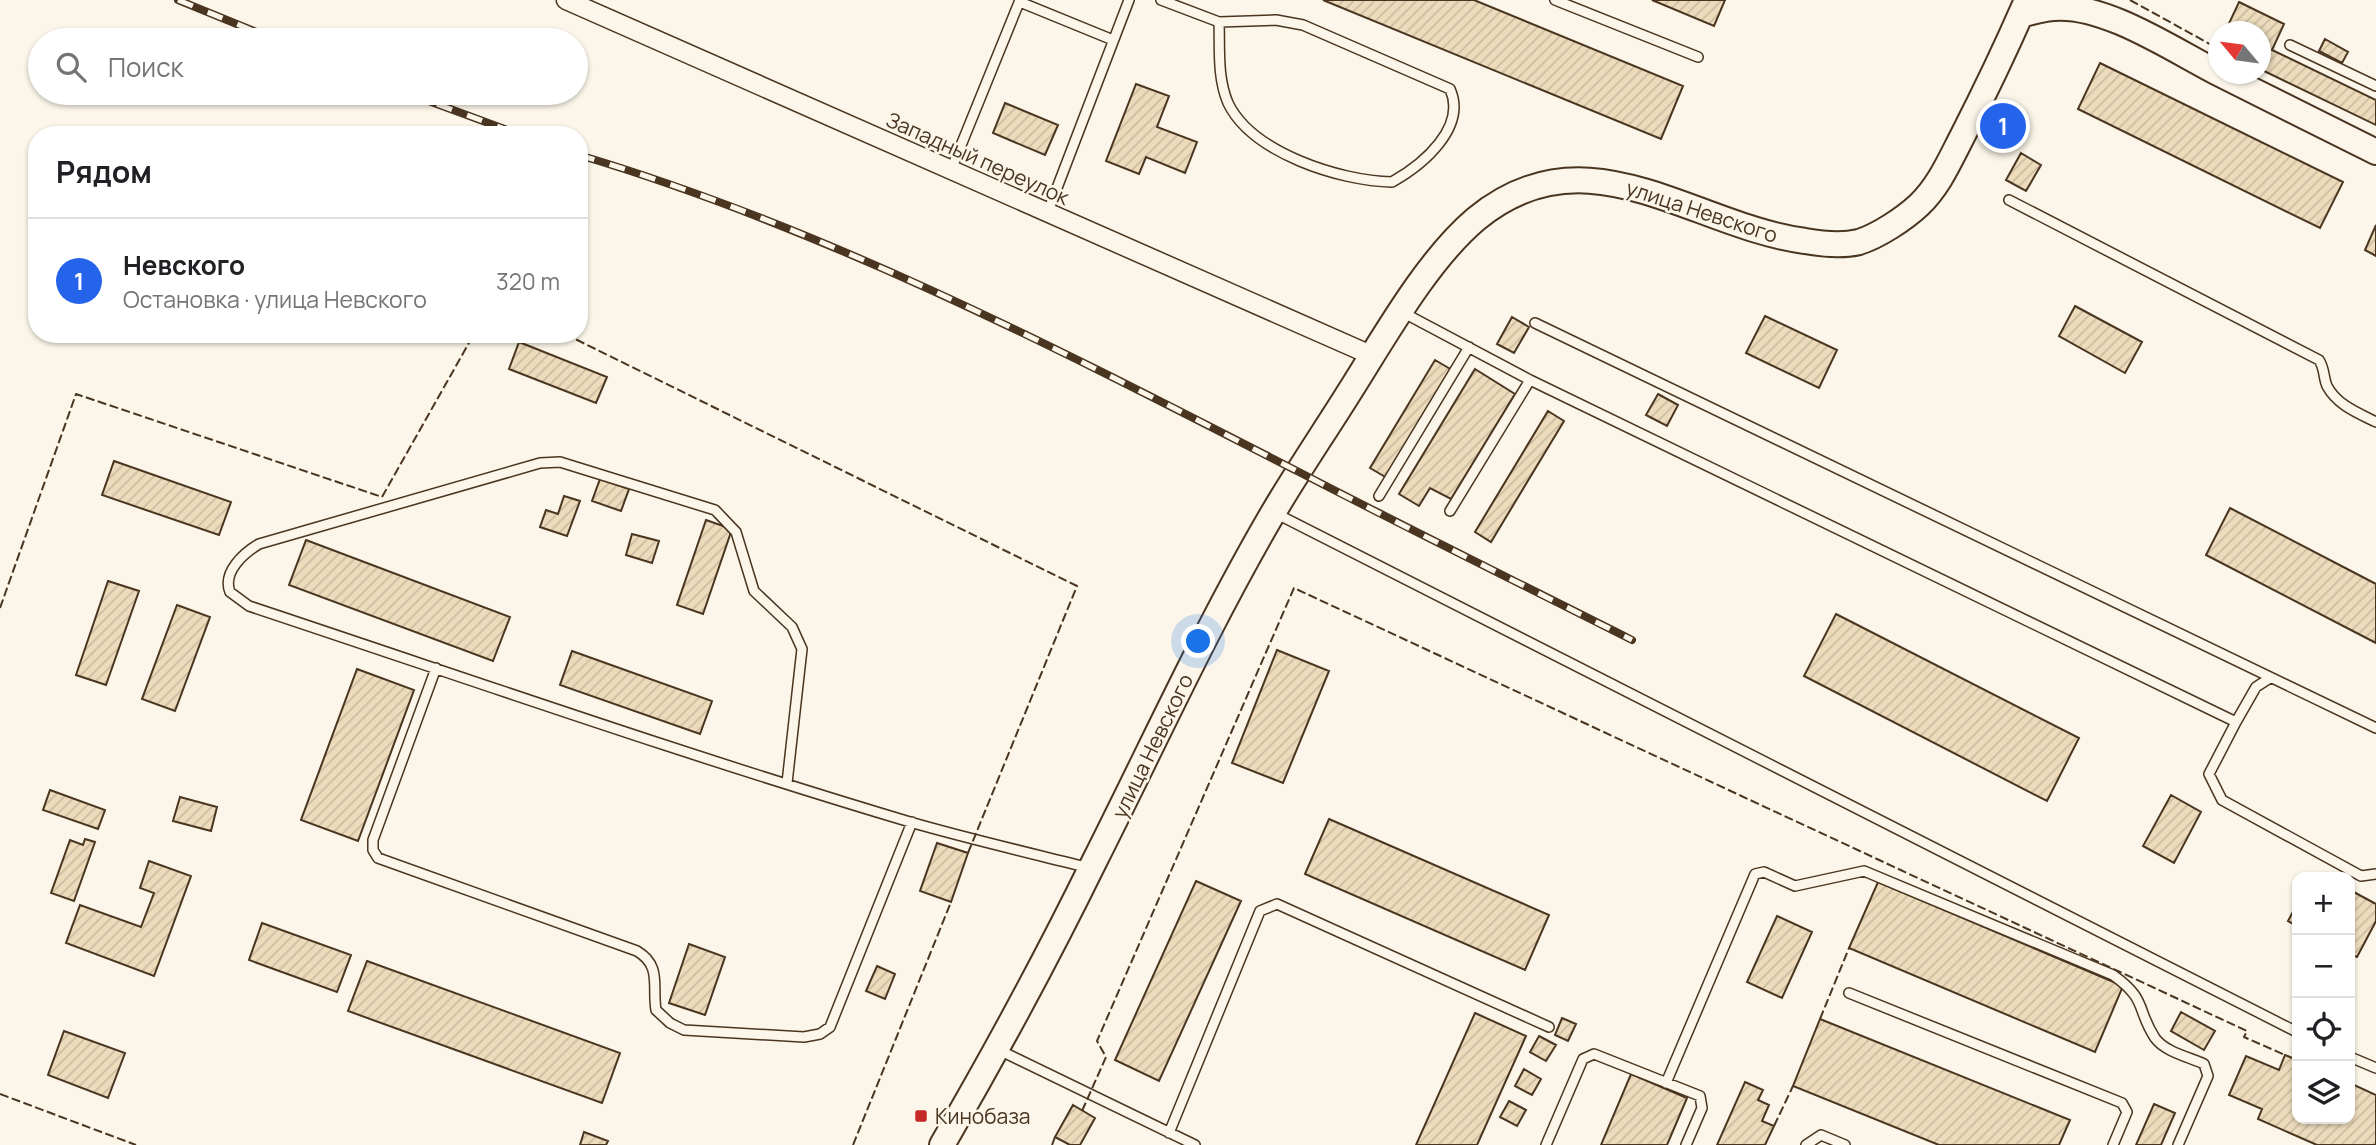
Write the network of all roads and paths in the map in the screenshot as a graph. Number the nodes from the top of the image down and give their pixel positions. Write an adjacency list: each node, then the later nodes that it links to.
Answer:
1 (566, 0): 15 (street, Западный переулок)
2 (1129, 0): 8 (lane)
3 (1161, 0): 7 (lane)
4 (1555, 0): 10 (lane)
5 (1020, 1): 8 (lane); 15 (lane)
6 (2024, 7): 11 (main road, улица Невского); 18 (main road, улица Невского)
7 (1219, 22): 7 (lane)
8 (1113, 40): 17 (lane)
9 (2290, 45): 13 (lane)
10 (1698, 57)
11 (2208, 67)
12 (2241, 84): 14 (main road, улица Невского)
13 (2376, 86)
14 (2376, 152)
15 (950, 172): 17 (street, Западный переулок)
16 (2009, 200): 23 (lane)
17 (1047, 214): 21 (street, Западный переулок)
18 (1402, 312): 20 (lane); 21 (main road, улица Невского)
19 (1535, 323): 28 (lane)
20 (1469, 347): 22 (lane); 24 (lane)
21 (1373, 356): 26 (main road, улица Невского)
22 (1530, 380): 25 (lane); 29 (lane)
23 (2376, 422)
24 (1379, 496)
25 (1450, 511)
26 (1273, 512): 33 (main road, улица Невского); 37 (lane)
27 (436, 668): 31 (lane); 31 (lane); 32 (lane)
28 (2270, 678): 29 (lane); 30 (lane)
29 (2236, 722): 34 (lane)
30 (2376, 728)
31 (787, 783): 32 (lane)
32 (912, 822): 33 (lane)
33 (1091, 869): 38 (main road, улица Невского)
34 (2376, 874)
35 (1849, 993): 49 (lane)
36 (1549, 1027): 42 (lane)
37 (2292, 1029)
38 (998, 1049): 42 (lane); 43 (main road, улица Невского)
39 (2355, 1059): 40 (lane)
40 (2376, 1068)
41 (1666, 1083): 45 (lane); 46 (lane); 50 (lane)
42 (1169, 1133): 44 (lane)
43 (942, 1145)
44 (1195, 1145)
45 (1546, 1145)
46 (1686, 1145)
47 (1806, 1145): 48 (lane)
48 (1845, 1145)
49 (2113, 1145)
50 (2178, 1145)

